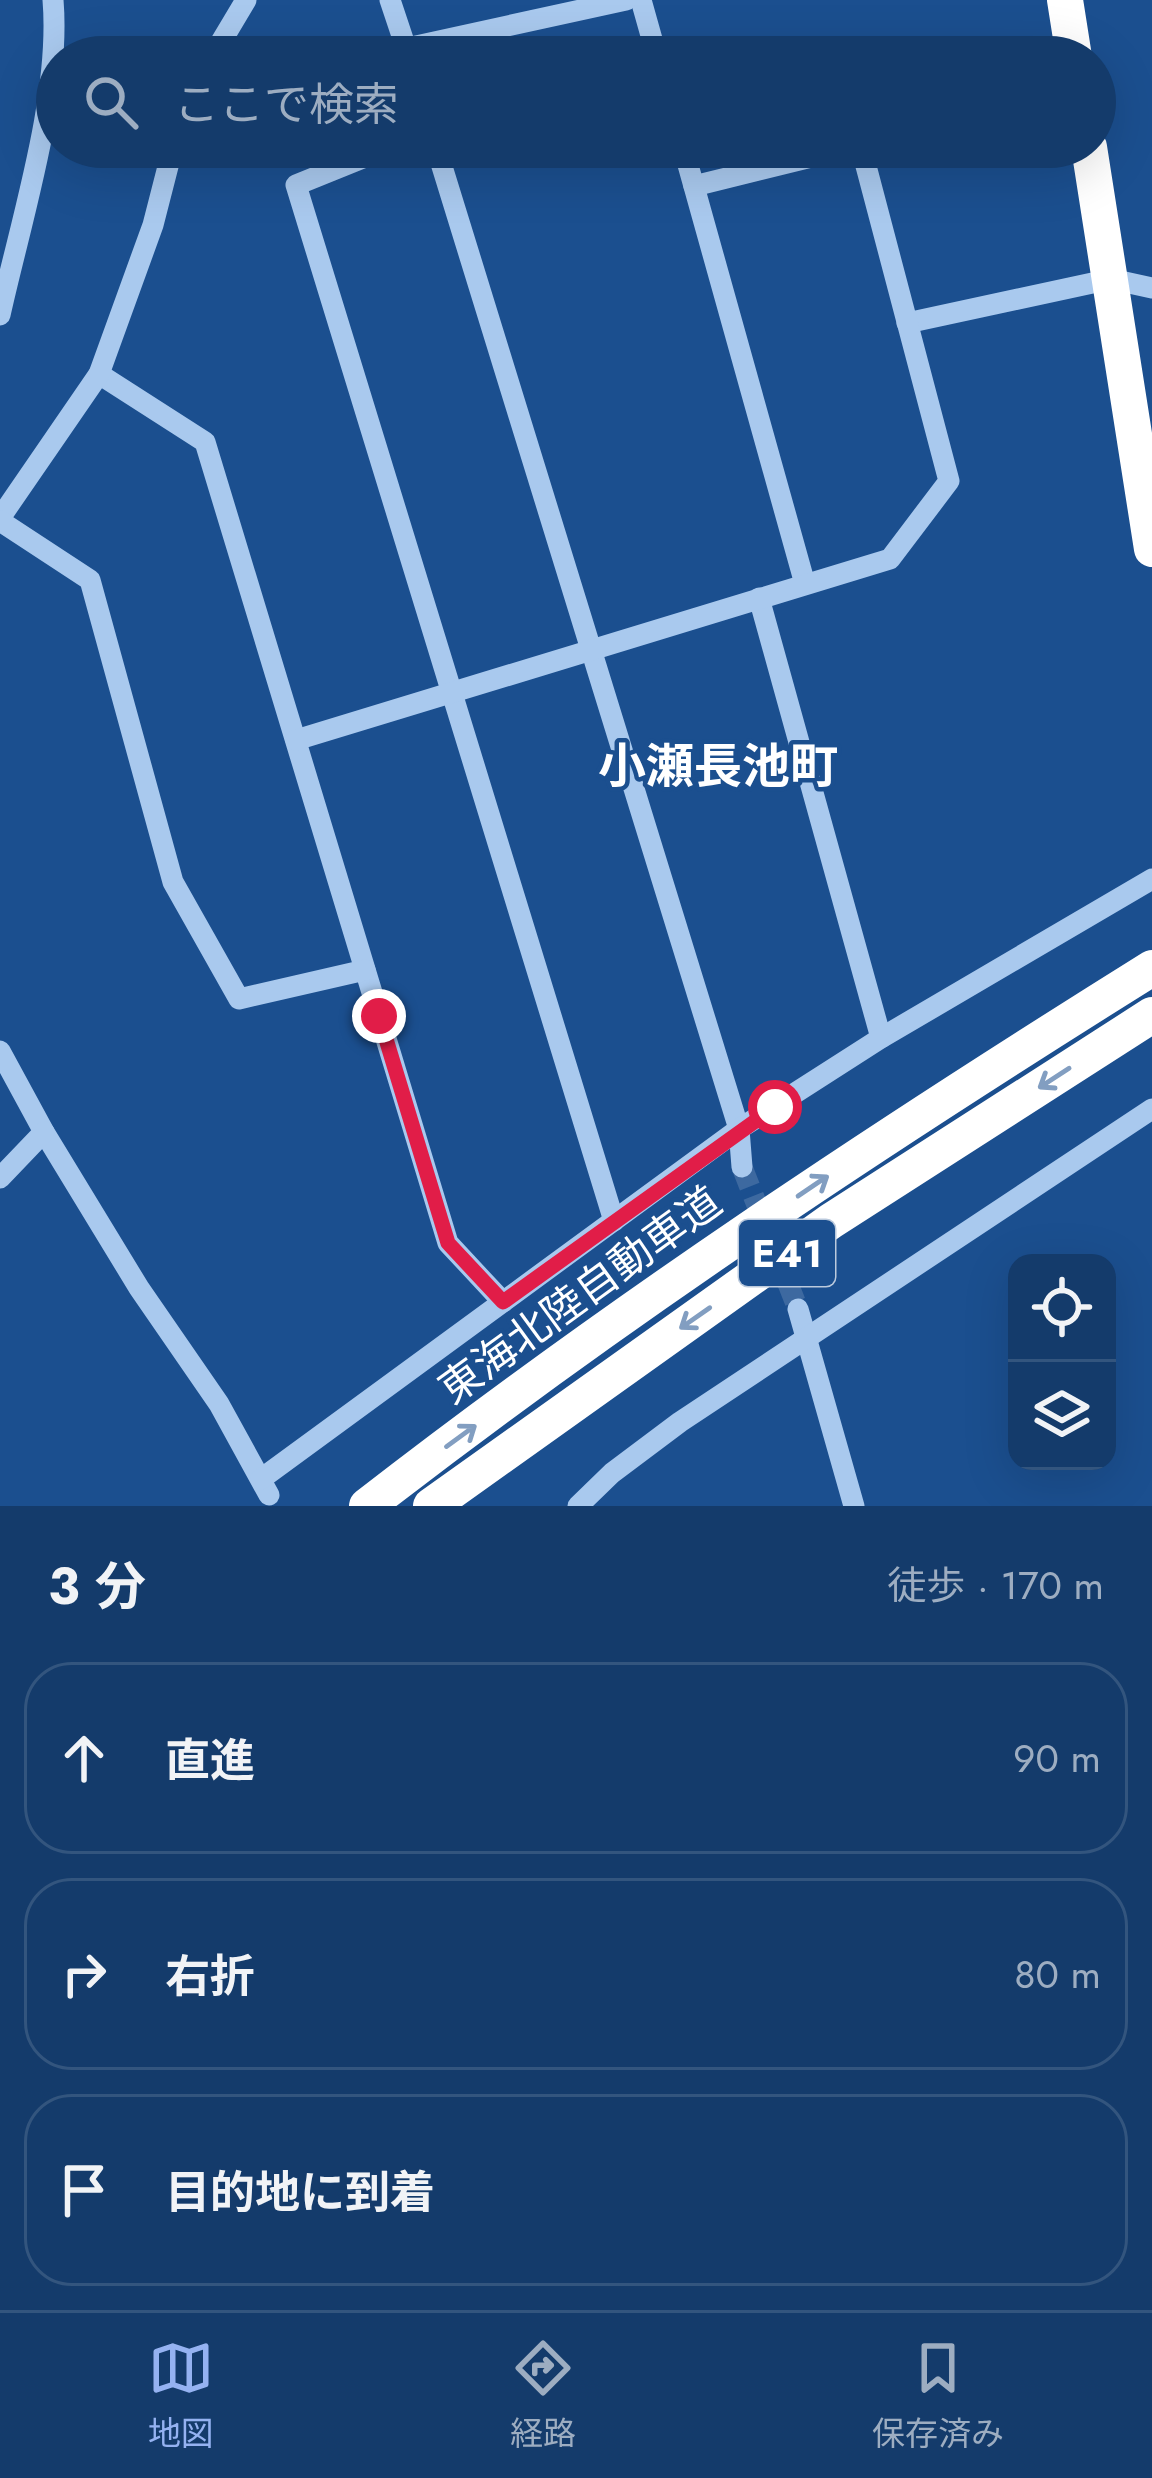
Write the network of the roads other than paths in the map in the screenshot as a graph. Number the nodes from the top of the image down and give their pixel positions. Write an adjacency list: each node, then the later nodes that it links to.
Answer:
1 (52, 0): 7 (street)
2 (246, 0): 8 (street)
3 (391, 0): 9 (street)
4 (626, 0): 10 (street)
5 (641, 0): 11 (street)
6 (1064, 0): 12 (highway)
7 (55, 36)
8 (225, 36)
9 (403, 36)
10 (478, 36)
11 (651, 36)
12 (1070, 36)
13 (36, 150): 24 (street)
14 (168, 168): 26 (street)
15 (338, 168): 32 (street)
16 (442, 168): 31 (street)
17 (689, 168): 21 (street)
18 (769, 168): 21 (street)
19 (863, 168): 25 (street)
20 (1092, 168): 22 (highway)
21 (694, 186): 29 (street)
22 (1111, 279): 23 (street); 25 (street); 28 (highway)
23 (1152, 288)
24 (0, 315)
25 (908, 323): 29 (street)
26 (99, 374): 27 (street); 33 (street)
27 (0, 520): 36 (street)
28 (1152, 549)
29 (806, 584): 30 (street)
30 (759, 598): 31 (street); 38 (street)
31 (591, 650): 32 (street); 41 (street)
32 (450, 693): 33 (street); 45 (street)
33 (296, 740): 36 (street)
34 (1152, 879): 38 (street)
35 (1152, 968): 50 (highway, 東海北陸自動車道 / E41, one-way to 35)
36 (365, 970): 46 (street)
37 (1152, 1015): 49 (highway, 東海北陸自動車道 / E41, one-way to 49)
38 (881, 1038): 41 (street)
39 (0, 1051): 42 (street)
40 (1152, 1108): 48 (street)
41 (739, 1130): 43 (street); 45 (street)
42 (44, 1132): 44 (street); 46 (street)
43 (742, 1167)
44 (0, 1178)
45 (614, 1221): 46 (street)
46 (503, 1302)
47 (798, 1310): 48 (street)
48 (804, 1339): 53 (street); 54 (street)
49 (642, 1356): 51 (highway, 東海北陸自動車道 / E41); 52 (highway)
50 (367, 1506)
51 (431, 1506)
52 (461, 1506)
53 (578, 1506)
54 (854, 1506)

